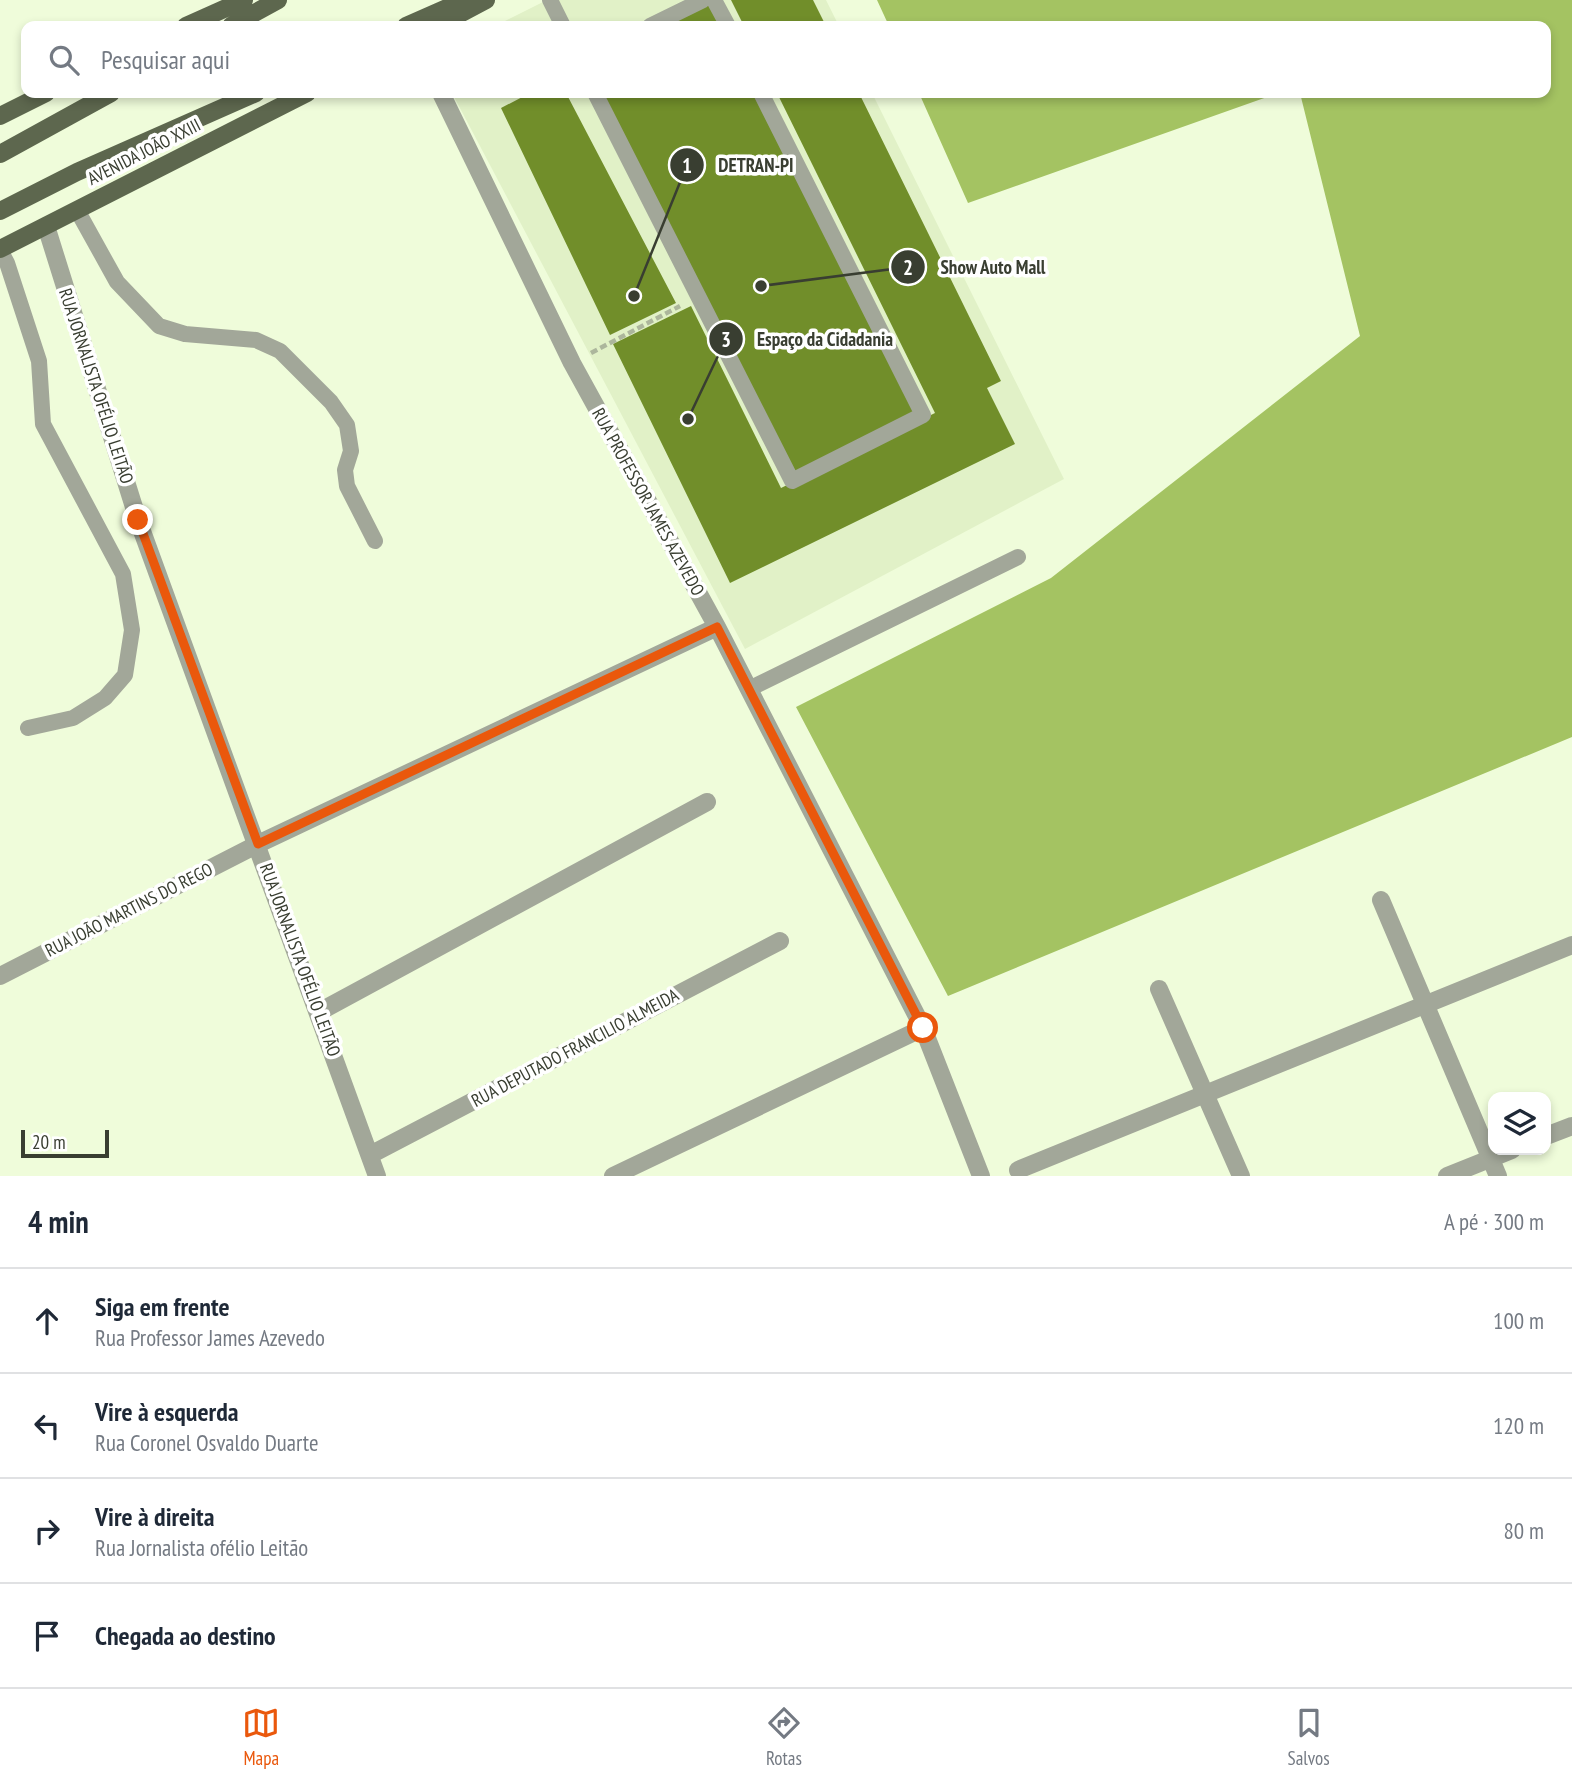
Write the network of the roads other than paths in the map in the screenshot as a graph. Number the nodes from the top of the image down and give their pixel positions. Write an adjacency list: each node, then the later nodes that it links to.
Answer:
1 (244, 0): 8 (main road)
2 (278, 0): 9 (main road)
3 (465, 0): 10 (main road)
4 (486, 0): 11 (main road)
5 (550, 0): 12 (lane)
6 (703, 0): 13 (lane)
7 (714, 0): 14 (lane)
8 (197, 21)
9 (240, 21)
10 (417, 21)
11 (446, 21)
12 (560, 21)
13 (660, 21)
14 (725, 21)
15 (36, 98): 22 (main road)
16 (102, 98): 23 (main road)
17 (245, 98): 25 (main road, AVENIDA JOÃO XXIII)
18 (297, 98): 24 (main road, AVENIDA JOÃO XXIII)
19 (442, 98): 30 (street, RUA PROFESSOR JAMES AZEVEDO)
20 (598, 98): 21 (lane)
21 (764, 98)
22 (0, 116)
23 (0, 154)
24 (77, 210): 26 (main road, AVENIDA JOÃO XXIII); 28 (lane)
25 (0, 211)
26 (46, 226): 27 (main road, AVENIDA JOÃO XXIII); 34 (street, RUA JORNALISTA OFÉLIO LEITÃO)
27 (0, 250): 32 (lane)
28 (375, 541)
29 (1018, 557): 31 (lane)
30 (717, 627): 31 (street, RUA PROFESSOR JAMES AZEVEDO); 34 (street, RUA JOÃO MARTINS DO REGO)
31 (749, 689): 42 (street, RUA PROFESSOR JAMES AZEVEDO)
32 (28, 728)
33 (707, 802): 41 (street)
34 (258, 844): 38 (street, RUA JOÃO MARTINS DO REGO); 41 (street, RUA JORNALISTA OFÉLIO LEITÃO)
35 (1381, 900): 40 (street)
36 (780, 941): 46 (street, RUA DEPUTADO FRANCILIO ALMEIDA)
37 (1572, 945): 40 (street)
38 (0, 976)
39 (1159, 989): 43 (street)
40 (1425, 1004): 43 (street); 48 (street)
41 (319, 1012): 46 (street, RUA JORNALISTA OFÉLIO LEITÃO)
42 (923, 1028): 51 (street); 52 (street, RUA PROFESSOR JAMES AZEVEDO)
43 (1205, 1095): 49 (street); 53 (street)
44 (1572, 1126): 45 (street)
45 (1551, 1134)
46 (370, 1155): 50 (street, RUA JORNALISTA OFÉLIO LEITÃO)
47 (1498, 1155): 48 (street)
48 (1490, 1158): 54 (street); 55 (street)
49 (1018, 1170)
50 (377, 1176)
51 (612, 1176)
52 (981, 1176)
53 (1241, 1176)
54 (1447, 1176)
55 (1498, 1176)

